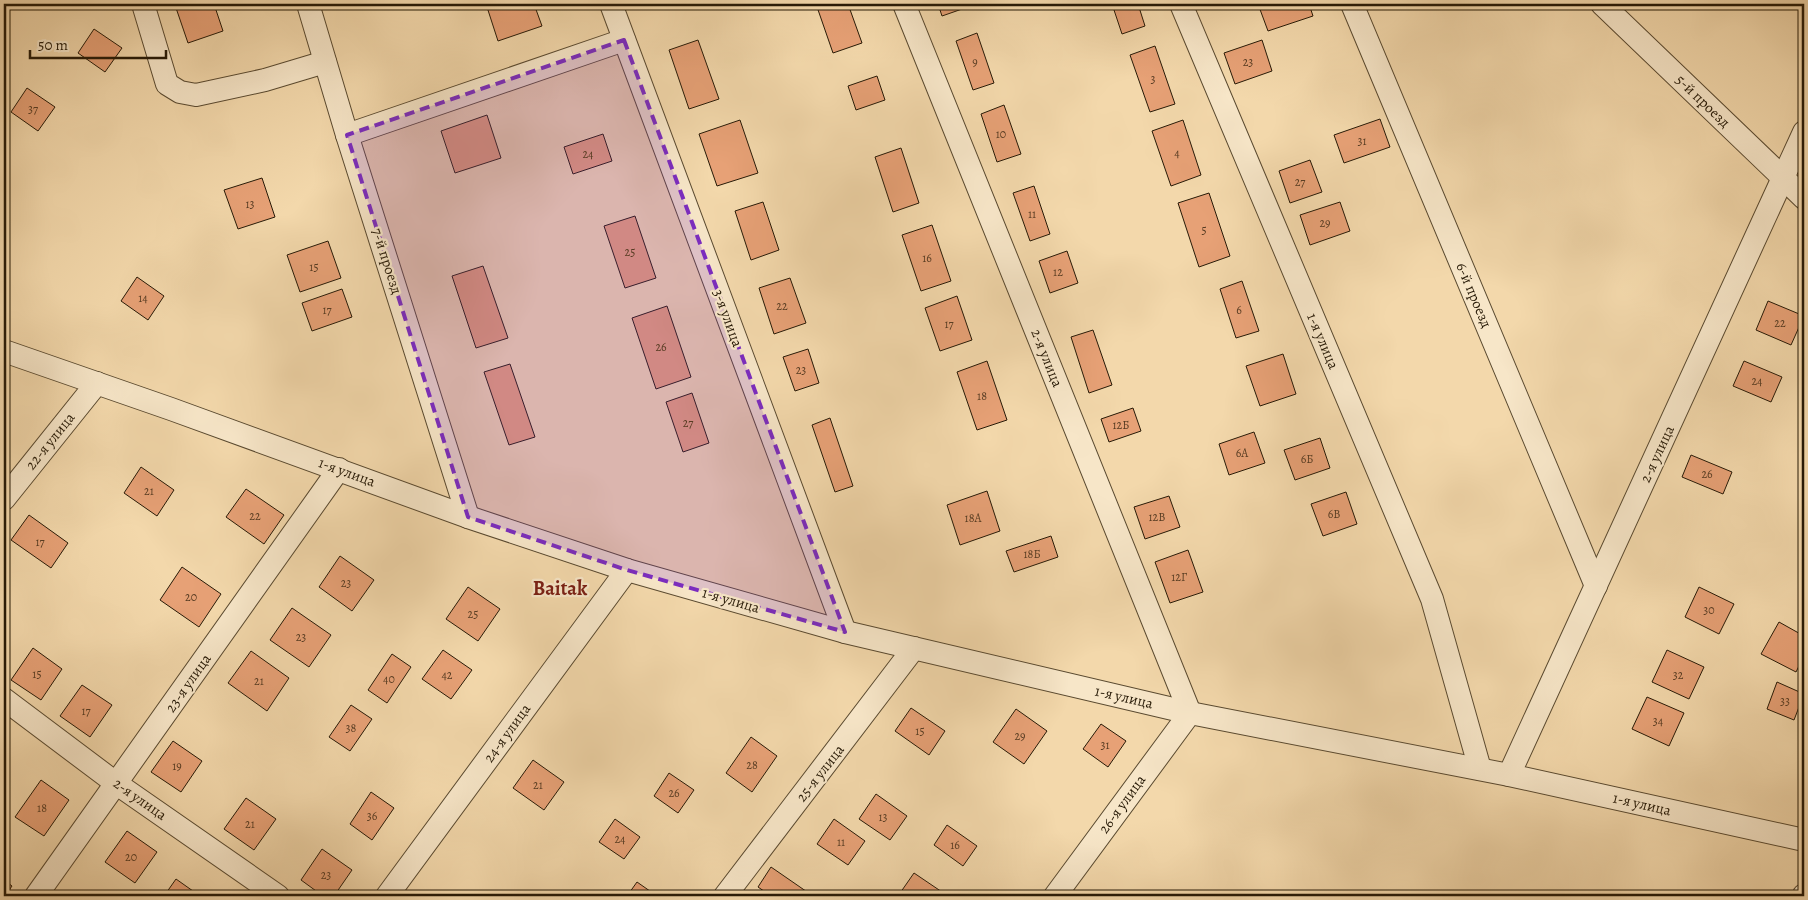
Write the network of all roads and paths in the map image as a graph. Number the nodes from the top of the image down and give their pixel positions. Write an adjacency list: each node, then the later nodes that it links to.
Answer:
1 (142, 4): 9 (street)
2 (308, 4): 9 (street, 7-й проезд)
3 (904, 4): 24 (street, 2-я улица)
4 (1181, 4): 25 (street, 1-я улица)
5 (1352, 4): 20 (street, 6-й проезд)
6 (1602, 4): 12 (street, 5-й проезд)
7 (617, 8): 8 (street, 3-я улица)
8 (624, 40): 11 (street); 21 (street, 3-я улица)
9 (325, 62): 11 (street, 7-й проезд)
10 (1804, 132): 12 (street, 2-я улица)
11 (347, 135): 18 (street, 7-й проезд)
12 (1784, 178): 13 (street, 5-й проезд); 20 (street, 2-я улица)
13 (1804, 198)
14 (4, 351): 15 (street, 1-я улица)
15 (96, 383): 16 (street, 1-я улица); 17 (street, 22-я улица)
16 (339, 469): 18 (street, 1-я улица); 27 (street, 23-я улица)
17 (4, 499)
18 (468, 517): 19 (street, 1-я улица)
19 (627, 570): 21 (street, 1-я улица); 31 (street, 24-я улица)
20 (1596, 586): 26 (street, 2-я улица)
21 (845, 632): 22 (street, 1-я улица)
22 (914, 648): 24 (street, 1-я улица); 32 (street, 25-я улица)
23 (4, 699): 27 (street, 2-я улица)
24 (1190, 713): 25 (street, 1-я улица); 33 (street, 26-я улица)
25 (1480, 769): 26 (street, 1-я улица)
26 (1509, 775): 28 (street, 1-я улица)
27 (117, 784): 29 (street, 23-я улица); 30 (street, 2-я улица)
28 (1804, 840)
29 (36, 896)
30 (278, 896)
31 (387, 896)
32 (725, 896)
33 (1055, 896)

